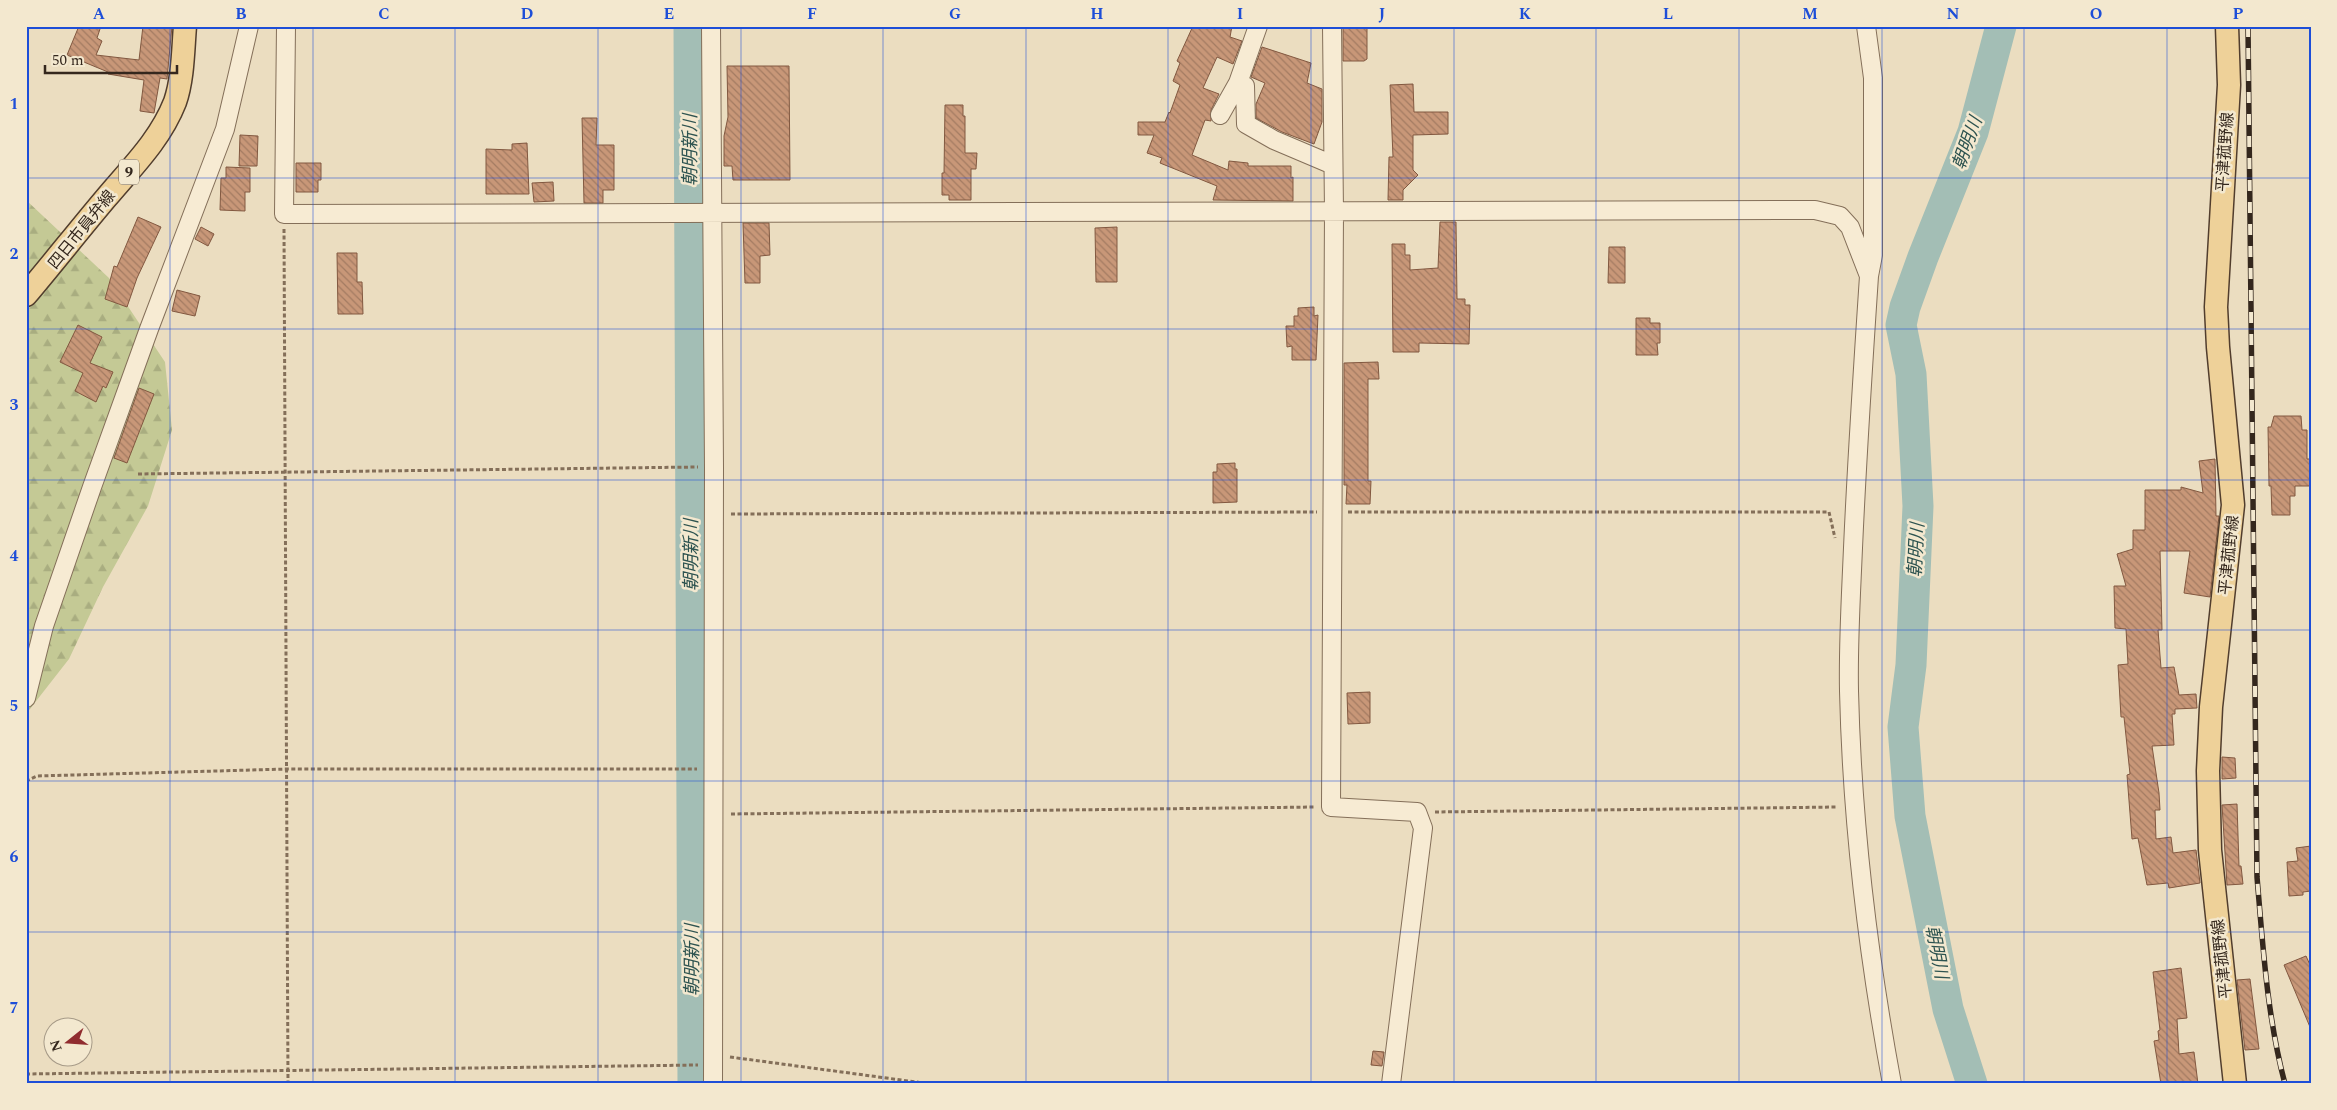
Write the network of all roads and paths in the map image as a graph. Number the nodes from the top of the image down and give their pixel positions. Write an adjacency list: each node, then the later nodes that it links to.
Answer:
1 (185, 26): 16 (main road, 四日市員弁線 / 9)
2 (250, 26): 20 (street)
3 (286, 26): 14 (street)
4 (711, 26): 12 (street)
5 (1258, 26): 9 (street)
6 (1332, 26): 11 (street)
7 (1866, 26): 15 (street)
8 (2227, 26): 37 (main road, 平津菰野線)
9 (1238, 83): 10 (street); 11 (street)
10 (1220, 115)
11 (1333, 165): 13 (street)
12 (697, 211): 13 (street); 14 (street); 27 (street)
13 (1334, 212): 15 (street); 24 (street)
14 (284, 214): 18 (path)
15 (1869, 276): 36 (street)
16 (26, 296)
17 (697, 467): 18 (path)
18 (285, 472): 19 (path); 21 (path)
19 (138, 474)
20 (26, 698)
21 (287, 769): 22 (path); 23 (path); 30 (path)
22 (702, 769)
23 (26, 781)
24 (1332, 807): 26 (street); 27 (path)
25 (1837, 807): 26 (path)
26 (1417, 812): 35 (street)
27 (713, 814): 28 (street)
28 (713, 1055): 33 (street); 34 (path)
29 (699, 1065): 30 (path)
30 (288, 1070): 31 (path); 32 (path)
31 (26, 1074)
32 (288, 1084)
33 (713, 1084)
34 (931, 1084)
35 (1391, 1084)
36 (1892, 1084)
37 (2234, 1084)

